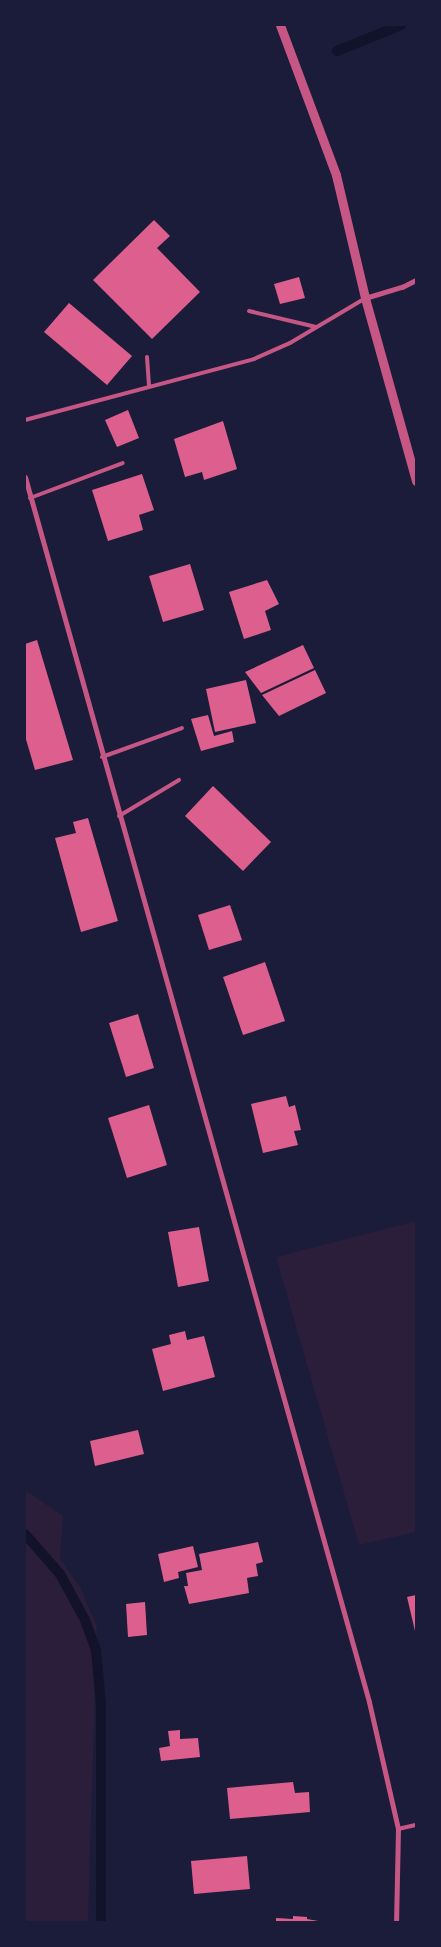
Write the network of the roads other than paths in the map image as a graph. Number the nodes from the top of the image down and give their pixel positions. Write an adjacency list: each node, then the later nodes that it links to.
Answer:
1 (280, 25): 3 (street)
2 (416, 280): 3 (street)
3 (365, 298): 5 (lane); 11 (street)
4 (249, 311): 5 (lane)
5 (316, 326): 7 (lane)
6 (148, 357): 7 (lane)
7 (149, 386): 8 (lane)
8 (25, 420)
9 (123, 463): 12 (lane)
10 (25, 477): 12 (street)
11 (416, 481)
12 (30, 498): 14 (street)
13 (182, 728): 14 (lane)
14 (102, 757): 16 (street)
15 (179, 780): 16 (lane)
16 (119, 816): 18 (street)
17 (416, 1825): 18 (lane)
18 (398, 1829): 19 (street)
19 (396, 1922)

